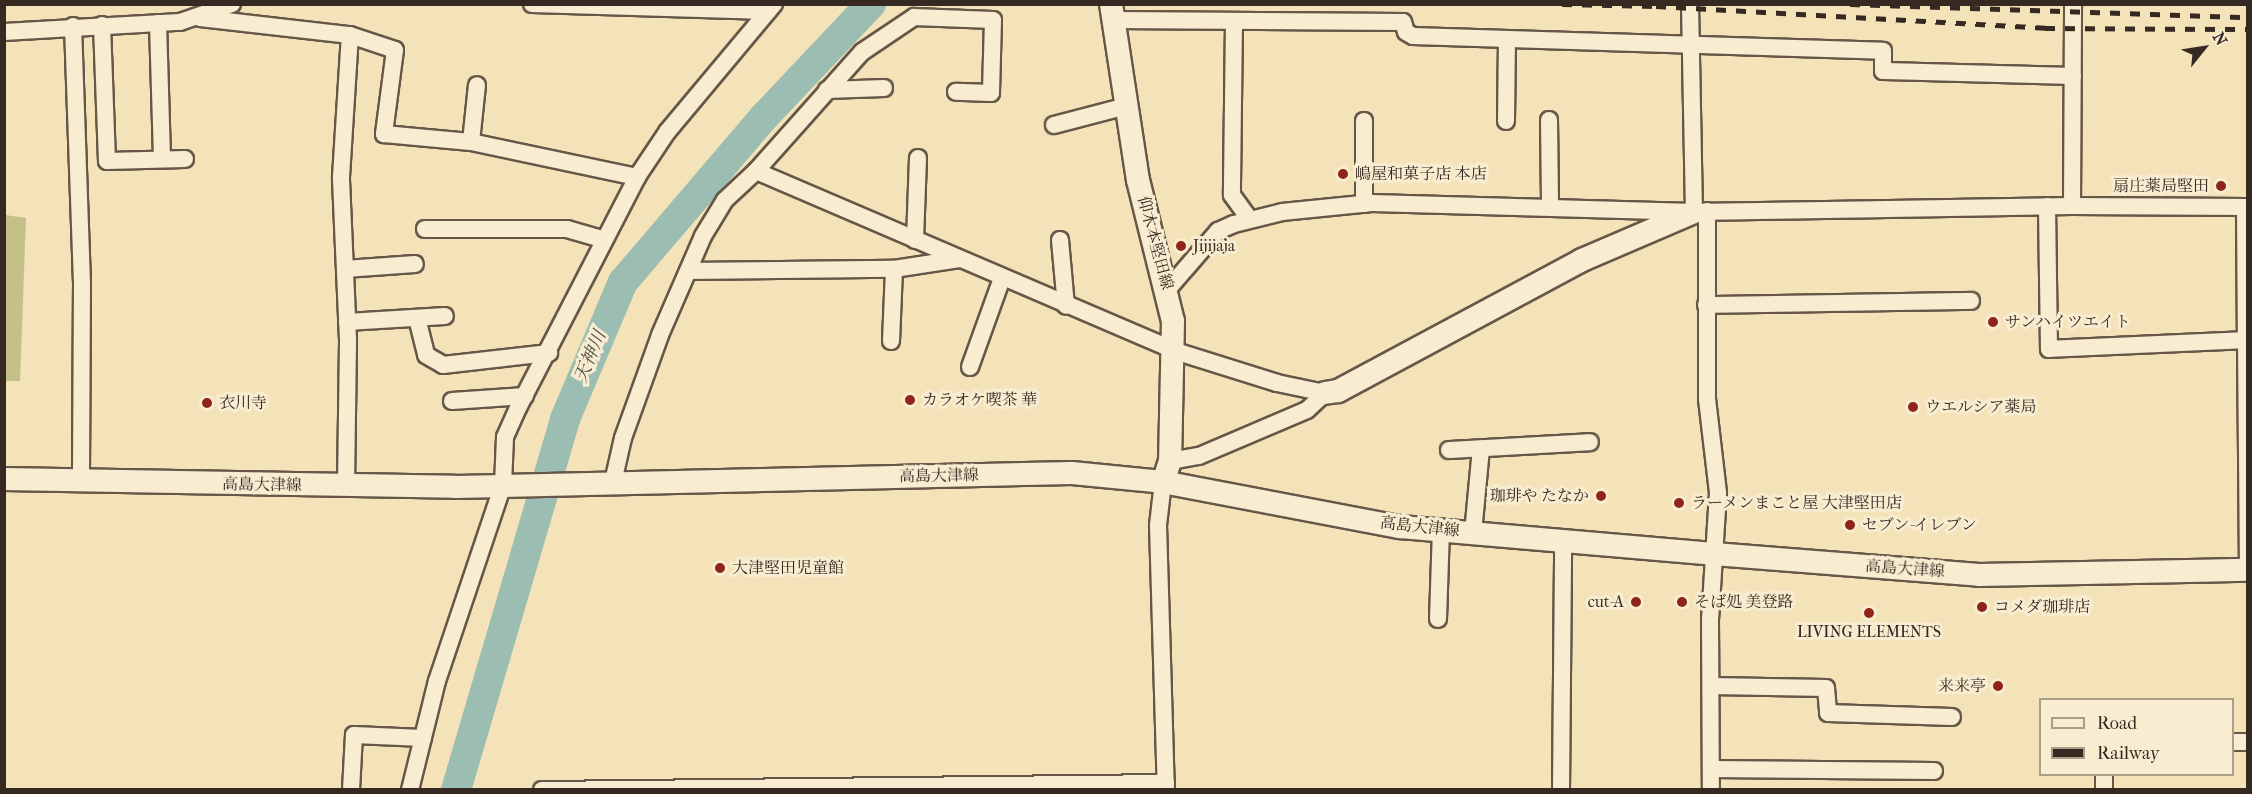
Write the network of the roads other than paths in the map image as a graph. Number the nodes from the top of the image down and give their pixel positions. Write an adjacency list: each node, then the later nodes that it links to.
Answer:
1 (232, 4): 6 (street)
2 (532, 4): 5 (street)
3 (1690, 4): 16 (street)
4 (2073, 4): 17 (street)
5 (771, 8): 32 (street)
6 (202, 11): 10 (street); 14 (street)
7 (920, 11): 20 (street); 21 (street)
8 (1113, 12): 9 (street); 22 (main road, 仰木本堅田線)
9 (1234, 21): 15 (street); 39 (street)
10 (158, 23): 12 (street); 29 (street)
11 (73, 26): 12 (street); 13 (street); 70 (street)
12 (102, 26): 29 (street)
13 (4, 32)
14 (350, 35): 27 (street); 47 (street)
15 (1507, 39): 16 (street); 25 (street)
16 (1691, 45): 17 (street); 38 (street)
17 (2073, 76): 36 (street)
18 (477, 85): 27 (street)
19 (884, 88): 20 (street)
20 (827, 90): 31 (street)
21 (956, 92)
22 (1127, 105): 26 (street); 50 (main road, 仰木本堅田線)
23 (1549, 120): 34 (street)
24 (1364, 121): 33 (street)
25 (1506, 121)
26 (1054, 125)
27 (471, 142): 32 (street)
28 (918, 158): 42 (street)
29 (162, 159): 30 (street)
30 (185, 159)
31 (756, 171): 42 (street); 48 (street)
32 (637, 177): 41 (street)
33 (1364, 204): 34 (street); 39 (street)
34 (1550, 206): 38 (street)
35 (2047, 206): 36 (street); 38 (street); 57 (street)
36 (2072, 206): 37 (street)
37 (2246, 207): 57 (street)
38 (1701, 212): 52 (street); 62 (main road)
39 (1249, 218): 50 (street)
40 (425, 229): 41 (street)
41 (603, 239): 60 (street)
42 (915, 240): 44 (street)
43 (1060, 240): 53 (street)
44 (959, 259): 46 (street); 49 (street)
45 (415, 264): 47 (street)
46 (894, 268): 48 (street); 58 (street)
47 (345, 269): 56 (street)
48 (688, 271): 71 (street)
49 (1002, 278): 53 (street); 61 (street)
50 (1168, 289): 59 (main road, 仰木本堅田線)
51 (1971, 301): 52 (street)
52 (1706, 305): 77 (street)
53 (1066, 306): 59 (street)
54 (445, 316): 55 (street)
55 (417, 318): 56 (street); 60 (street)
56 (347, 322): 73 (street)
57 (2246, 340): 78 (street)
58 (891, 341)
59 (1175, 351): 62 (street); 68 (main road, 仰木本堅田線)
60 (549, 353): 63 (street)
61 (970, 367)
62 (1325, 393): 68 (street)
63 (525, 396): 64 (street); 72 (street)
64 (453, 401)
65 (1590, 442): 66 (street)
66 (1481, 448): 67 (street); 75 (street)
67 (1449, 450)
68 (1167, 472): 71 (main road, 高島大津線); 74 (main road, 高島大津線); 85 (street)
69 (4, 479): 70 (main road, 高島大津線)
70 (81, 481): 73 (main road, 高島大津線)
71 (604, 481): 72 (main road)
72 (512, 485): 73 (main road, 高島大津線); 82 (street)
73 (346, 486)
74 (1441, 531): 75 (main road, 高島大津線); 79 (street)
75 (1473, 533): 76 (main road, 高島大津線)
76 (1563, 540): 77 (main road, 高島大津線); 89 (street)
77 (1714, 554): 78 (main road, 高島大津線); 80 (street)
78 (2247, 571)
79 (1438, 619)
80 (1711, 686): 81 (street); 83 (street)
81 (1952, 717)
82 (423, 738): 86 (street); 87 (street)
83 (1711, 769): 84 (street); 90 (street)
84 (1934, 771)
85 (1166, 786): 88 (street)
86 (351, 789)
87 (410, 789)
88 (542, 789)
89 (1561, 789)
90 (1711, 789)

